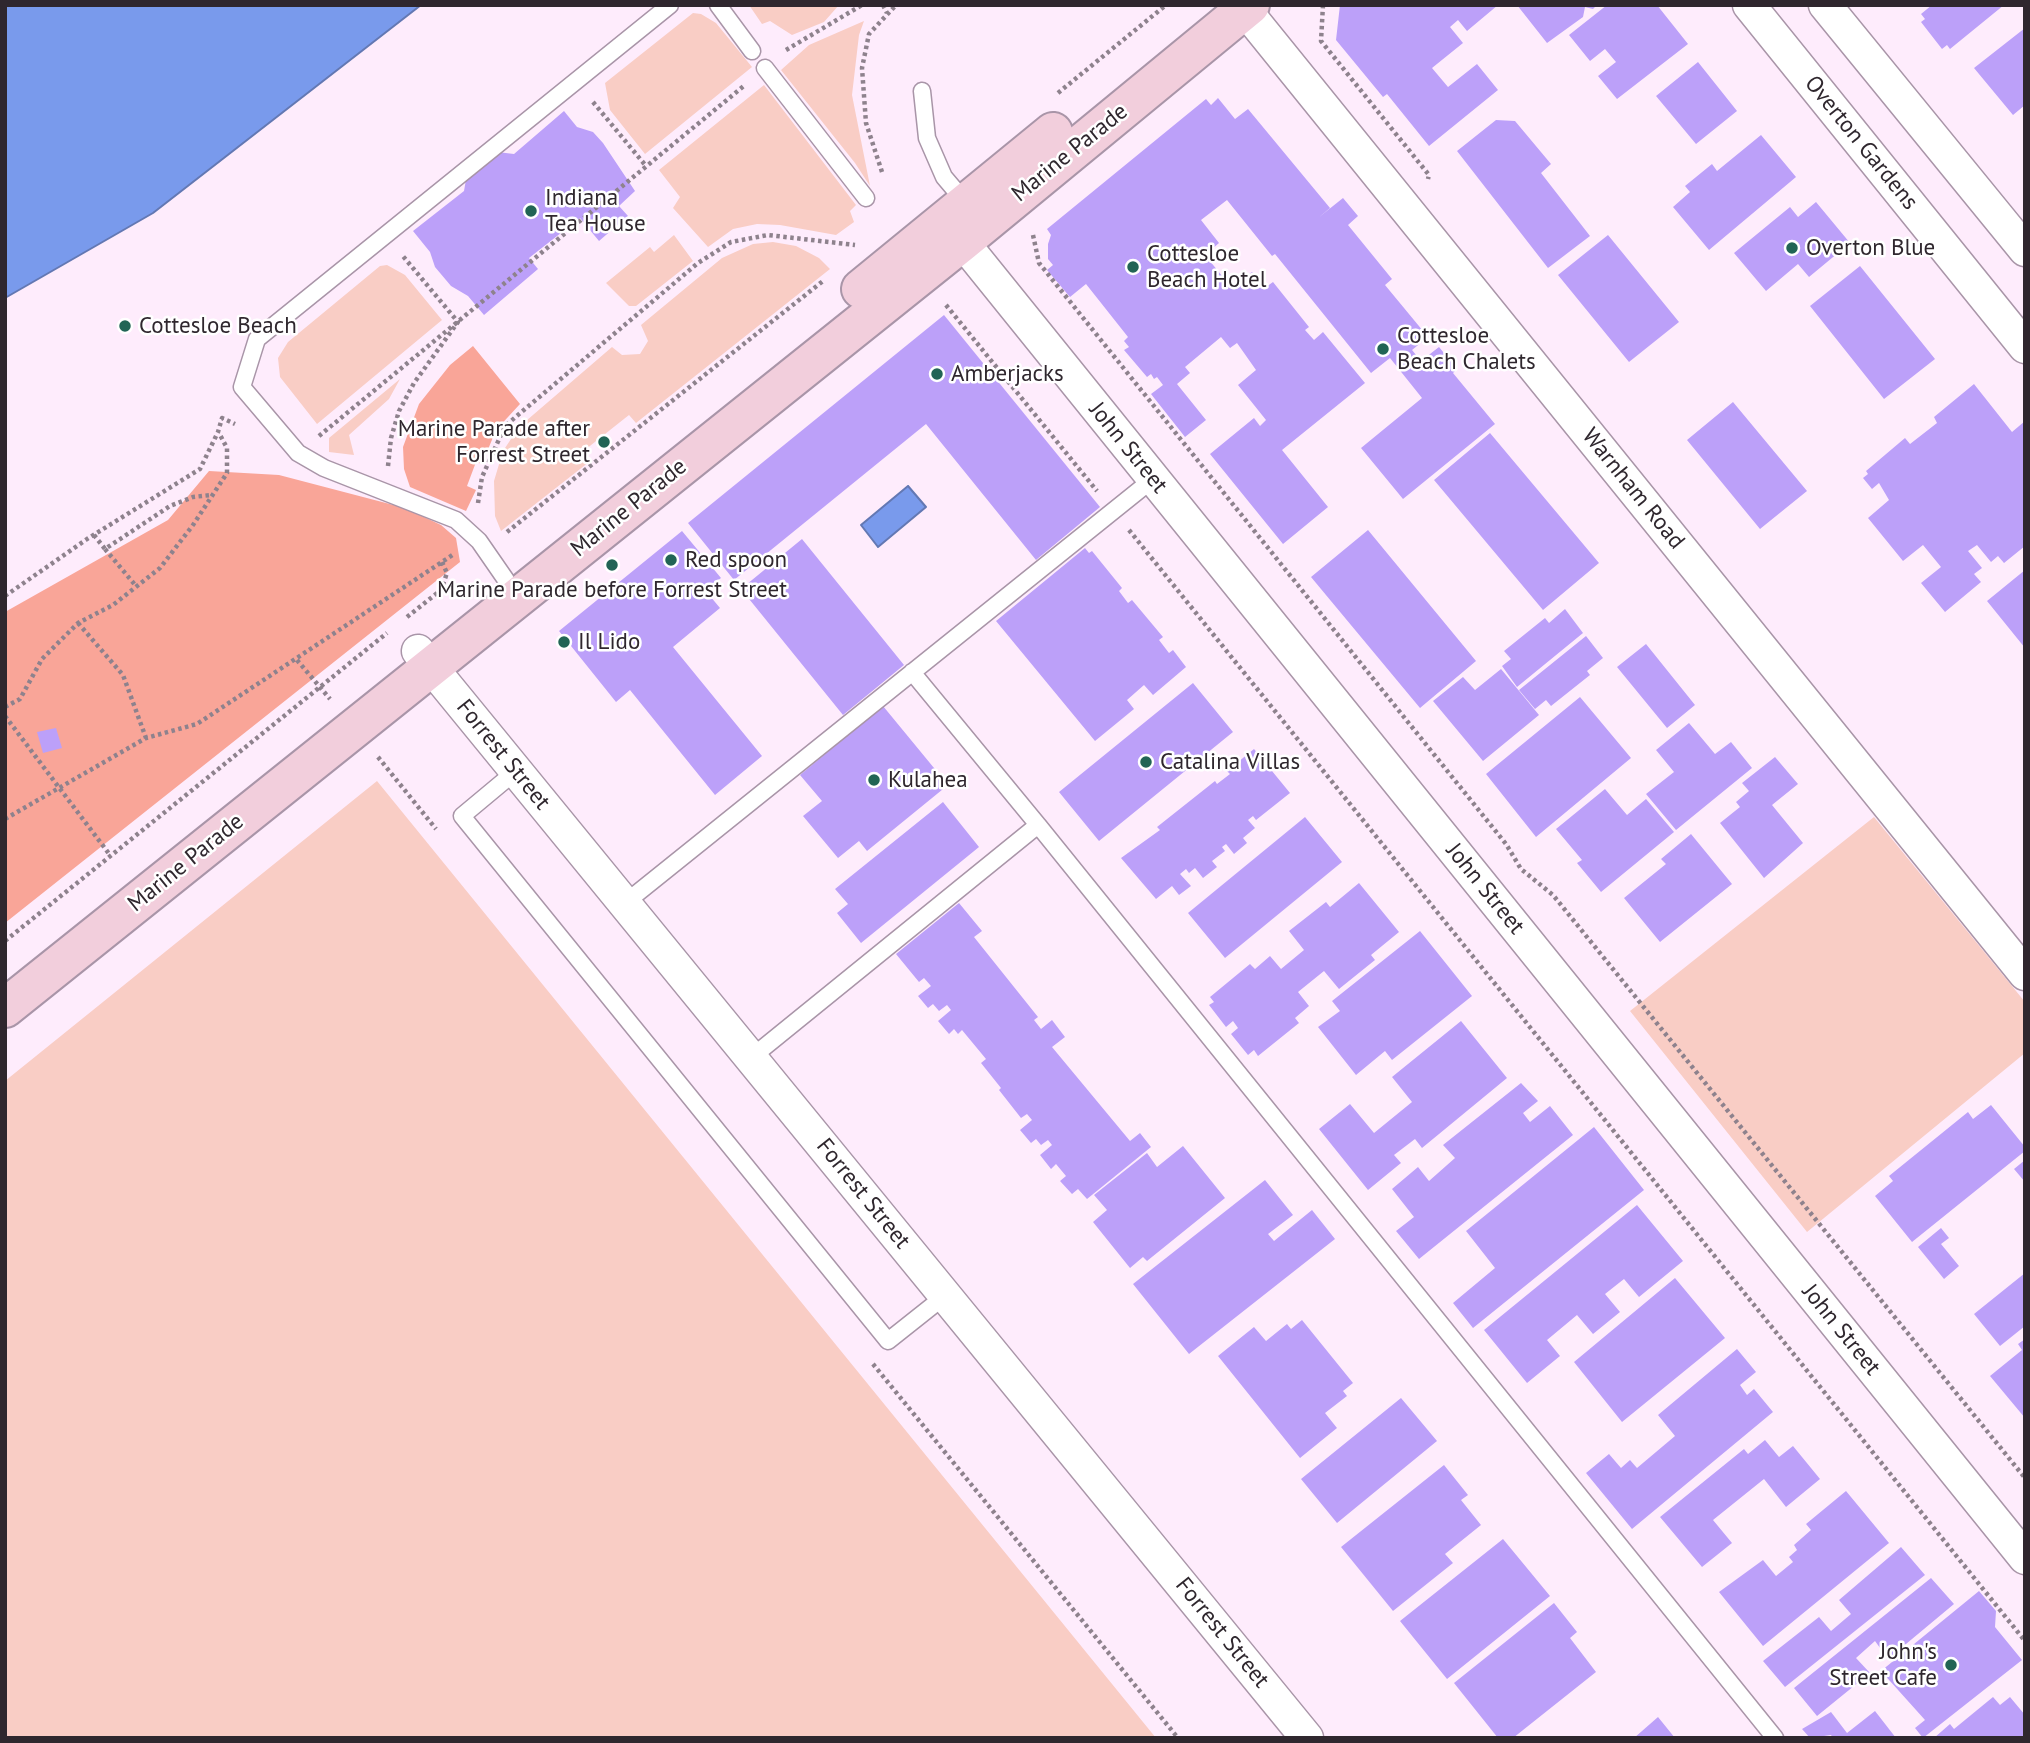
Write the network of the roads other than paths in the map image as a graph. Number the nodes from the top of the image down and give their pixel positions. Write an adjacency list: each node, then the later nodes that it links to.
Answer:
1 (670, 5): 14 (lane)
2 (1749, 5): 12 (street, Overton Gardens)
3 (1825, 5): 11 (street)
4 (720, 6): 6 (lane)
5 (1236, 6): 10 (main road, Marine Parade); 20 (street, Warnham Road)
6 (752, 51)
7 (765, 68): 9 (lane)
8 (922, 92): 10 (lane)
9 (866, 198)
10 (957, 222): 13 (street, John Street); 14 (main road, Marine Parade); 15 (main road, Marine Parade)
11 (2025, 250)
12 (2025, 347)
13 (1153, 479): 16 (lane); 25 (street, John Street)
14 (506, 580): 15 (main road, Marine Parade)
15 (410, 643): 17 (street, Forrest Street); 21 (main road, Marine Parade); 22 (main road, Marine Parade)
16 (912, 672): 18 (lane); 19 (lane)
17 (516, 771): 19 (street, Forrest Street); 24 (lane)
18 (1038, 825): 23 (lane); 27 (lane)
19 (625, 903): 23 (street, Forrest Street)
20 (2025, 974)
21 (5, 983)
22 (5, 1008)
23 (752, 1057): 24 (street, Forrest Street)
24 (946, 1295): 26 (street, Forrest Street)
25 (2025, 1558)
26 (1307, 1738)
27 (1775, 1738)

